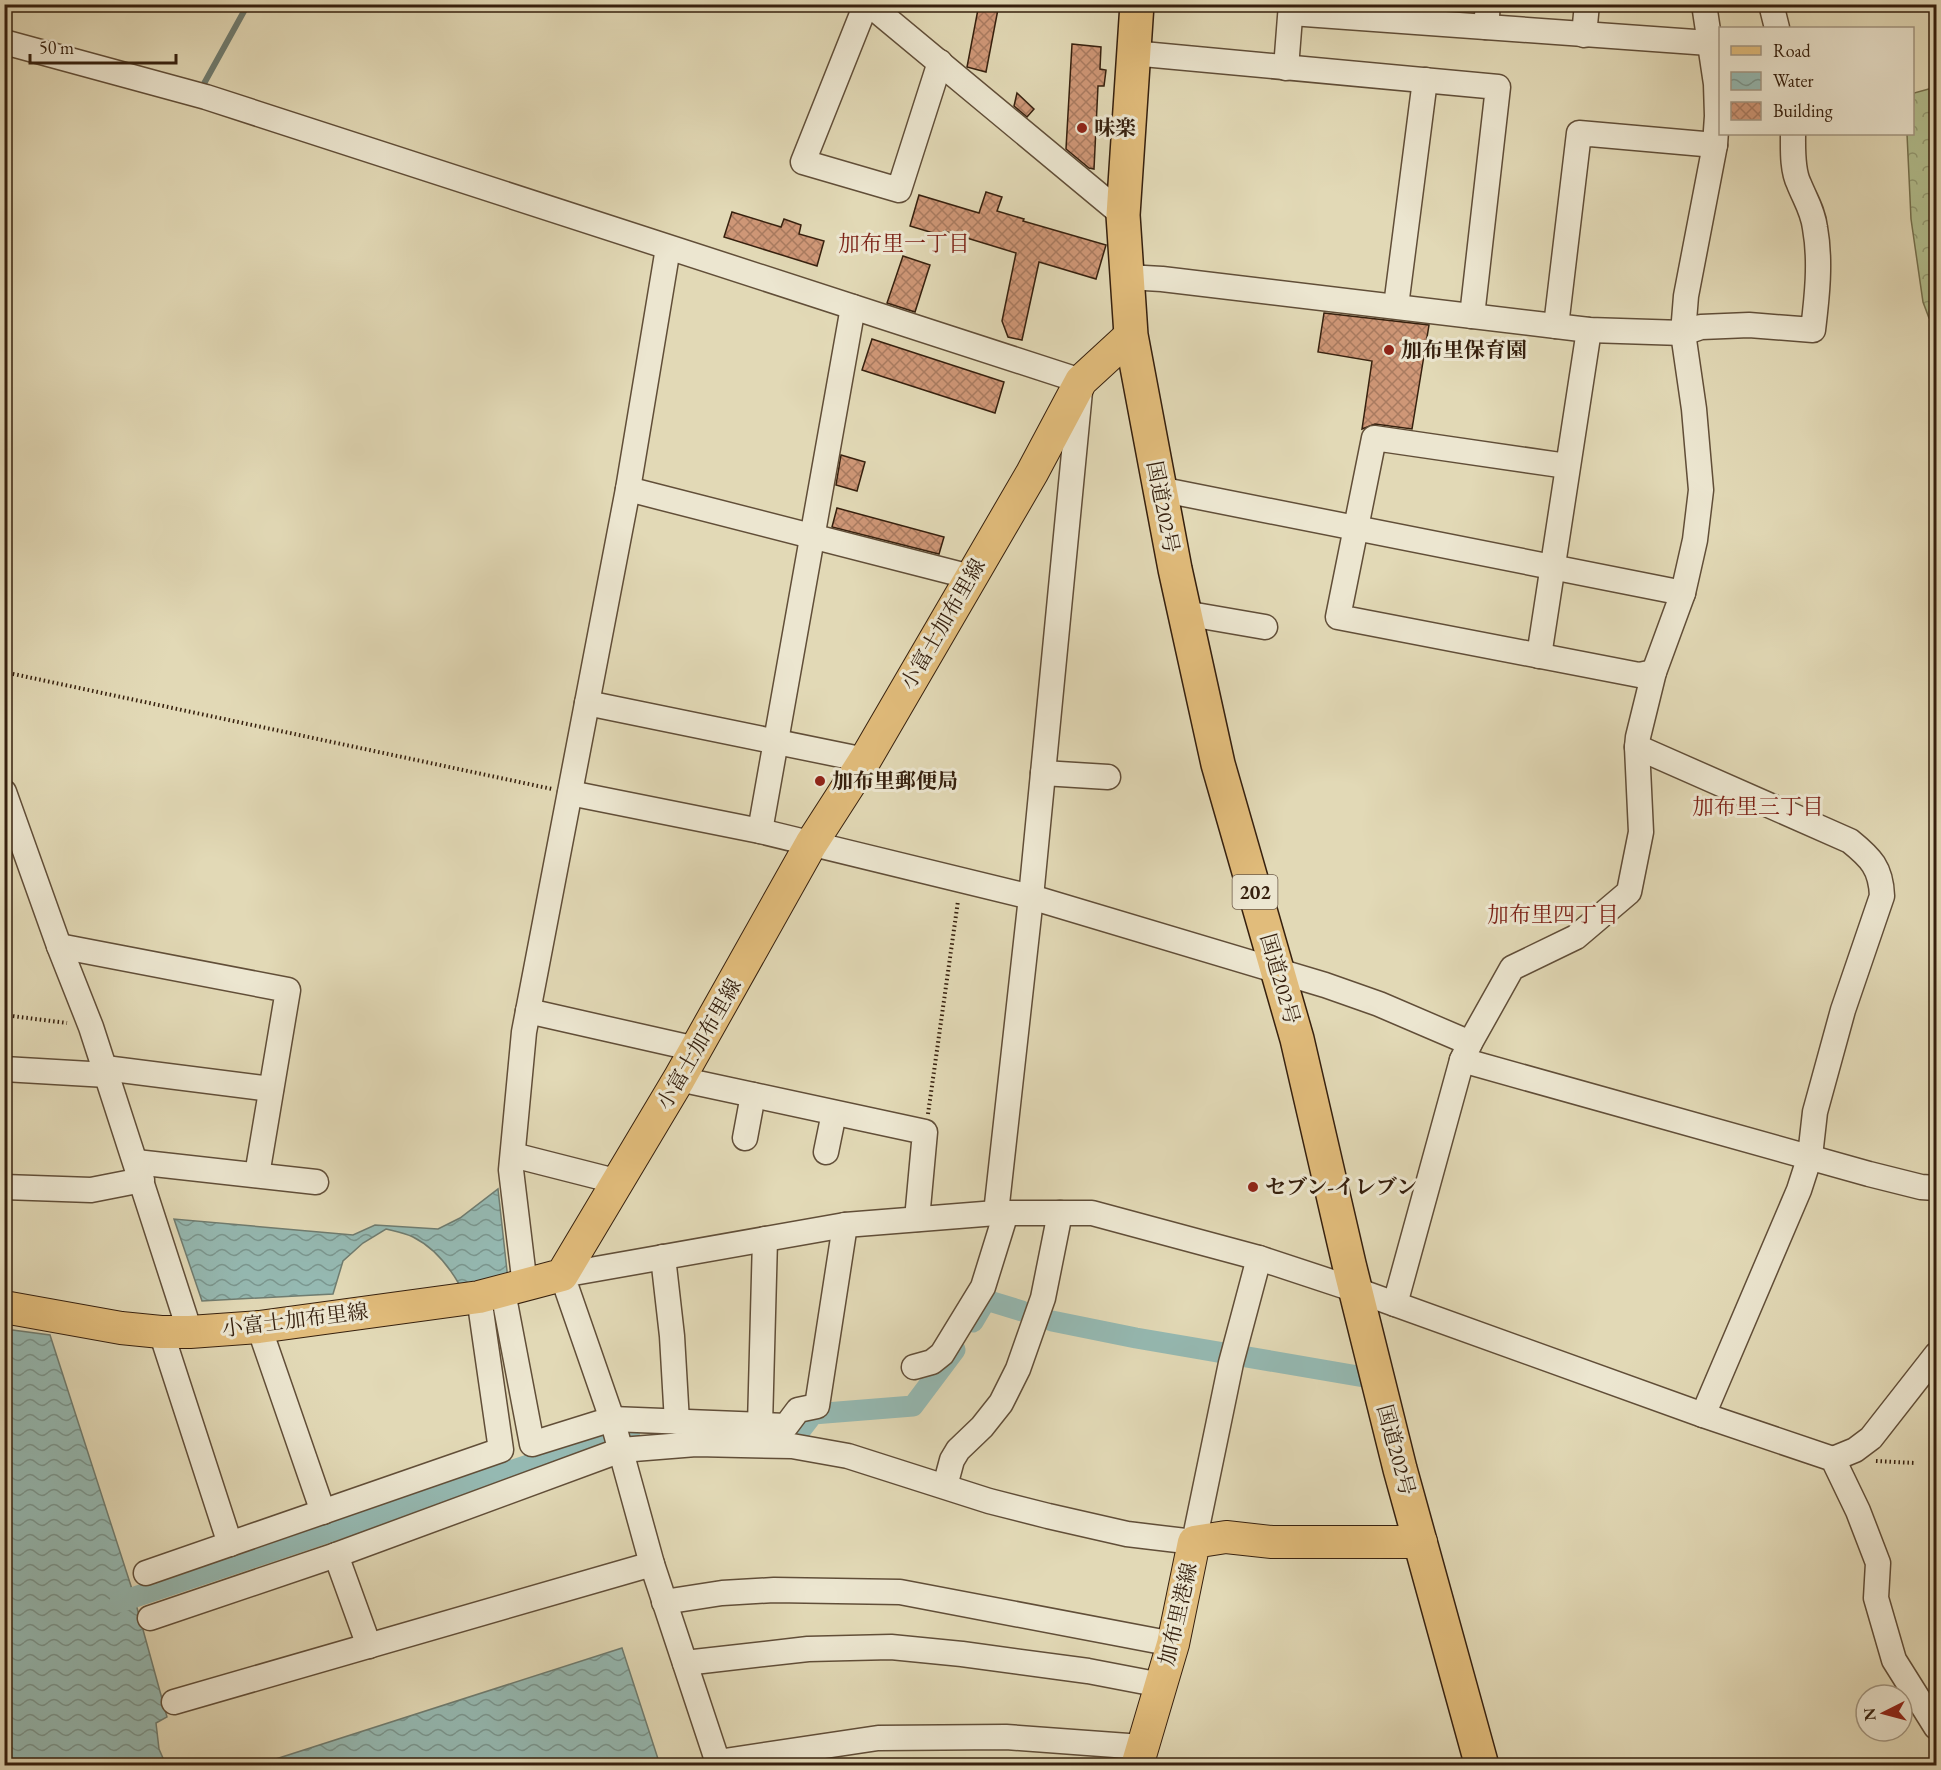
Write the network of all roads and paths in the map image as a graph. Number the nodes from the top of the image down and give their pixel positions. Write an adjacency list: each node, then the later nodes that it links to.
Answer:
1 (868, 4): 14 (street); 14 (street)
2 (1137, 4): 13 (highway, 国道202号 / 202)
3 (1587, 4): 10 (street)
4 (1704, 4): 12 (street)
5 (1771, 4): 9 (street)
6 (1291, 8): 7 (street); 15 (street)
7 (1390, 12): 8 (street)
8 (1487, 16): 10 (street)
9 (1777, 27)
10 (1584, 35): 12 (street)
11 (4, 42): 20 (street)
12 (1714, 52): 18 (street)
13 (1132, 53): 15 (street); 19 (highway, 国道202号 / 202)
14 (940, 62): 19 (street)
15 (1286, 68): 16 (street)
16 (1425, 80): 22 (street); 24 (street)
17 (1793, 135): 27 (street)
18 (1715, 145): 25 (street); 27 (street)
19 (1123, 215): 21 (highway, 国道202号 / 202)
20 (667, 256): 23 (street); 31 (street)
21 (1127, 277): 22 (street); 28 (highway, 国道202号 / 202)
22 (1396, 306): 24 (street)
23 (851, 315): 29 (street); 34 (street)
24 (1472, 316): 25 (street)
25 (1556, 326): 26 (street)
26 (1589, 330): 27 (street); 30 (street)
27 (1683, 333): 37 (street)
28 (1131, 335): 29 (main road, 小富士加布里線); 32 (highway, 国道202号 / 202)
29 (1081, 381): 36 (main road, 小富士加布里線); 47 (street)
30 (1567, 466): 33 (street); 35 (street)
31 (628, 489): 34 (street); 43 (street)
32 (1159, 489): 33 (street); 38 (highway, 国道202号 / 202)
33 (1355, 528): 35 (street); 40 (street)
34 (813, 538): 36 (street); 44 (street)
35 (1553, 567): 37 (street); 40 (street)
36 (971, 577): 46 (main road, 小富士加布里線)
37 (1683, 593): 42 (street)
38 (1184, 613): 39 (street); 56 (highway, 国道202号 / 202)
39 (1265, 627)
40 (1539, 656): 42 (street)
41 (4, 672): 50 (path)
42 (1654, 672): 45 (street)
43 (587, 703): 44 (street); 50 (street)
44 (776, 742): 46 (street); 51 (street)
45 (1637, 747): 61 (street); 72 (street)
46 (865, 760): 52 (main road, 小富士加布里線)
47 (1043, 773): 48 (street); 54 (street)
48 (1108, 777)
49 (4, 792): 55 (street)
50 (570, 793): 51 (street); 57 (street)
51 (760, 831): 52 (street)
52 (811, 844): 53 (street); 60 (main road, 小富士加布里線)
53 (961, 880): 54 (street); 68 (path)
54 (1031, 897): 56 (street); 79 (street)
55 (58, 946): 59 (street); 65 (street)
56 (1277, 970): 61 (street); 87 (highway, 国道202号 / 202)
57 (528, 1011): 60 (street); 71 (street)
58 (4, 1015): 59 (path)
59 (91, 1027): 63 (street)
60 (696, 1049): 64 (main road, 小富士加布里線)
61 (1466, 1052): 72 (street); 89 (street)
62 (4, 1069): 63 (street)
63 (106, 1072): 65 (street); 73 (street)
64 (679, 1079): 66 (street); 76 (main road, 小富士加布里線)
65 (271, 1089): 74 (street)
66 (753, 1095): 67 (street); 69 (street)
67 (834, 1113): 68 (street); 70 (street)
68 (925, 1132): 81 (street)
69 (745, 1138)
70 (826, 1152)
71 (513, 1155): 76 (street); 88 (street)
72 (1810, 1156): 78 (street); 95 (street)
73 (139, 1171): 74 (street); 77 (street); 92 (street)
74 (257, 1175): 75 (street)
75 (316, 1182)
76 (619, 1182): 86 (main road, 小富士加布里線)
77 (4, 1187)
78 (1936, 1188)
79 (1001, 1213): 80 (street); 81 (street); 94 (street)
80 (1060, 1213): 85 (street); 103 (street)
81 (917, 1219): 82 (street)
82 (845, 1225): 83 (street); 98 (street)
83 (765, 1239): 84 (street); 98 (street)
84 (663, 1257): 86 (street); 97 (street)
85 (1259, 1258): 87 (street); 105 (street)
86 (562, 1275): 88 (main road, 小富士加布里線); 96 (street)
87 (1356, 1290): 89 (street); 106 (highway, 国道202号 / 202)
88 (502, 1292): 91 (main road, 小富士加布里線); 99 (street); 100 (street)
89 (1395, 1304): 95 (street)
90 (4, 1307): 92 (main road, 小富士加布里線)
91 (259, 1327): 92 (main road, 小富士加布里線); 104 (street)
92 (175, 1332): 107 (street)
93 (1936, 1355): 102 (street)
94 (914, 1367)
95 (1703, 1415): 102 (street)
96 (612, 1419): 97 (street); 99 (street); 101 (street)
97 (677, 1422): 98 (street)
98 (760, 1425)
99 (532, 1444): 100 (street)
100 (501, 1450): 104 (street)
101 (621, 1450): 103 (street); 108 (street); 109 (street)
102 (1833, 1459): 118 (street)
103 (945, 1486): 105 (street)
104 (323, 1512): 107 (street)
105 (1194, 1542): 106 (main road, 加布里港線); 113 (main road, 加布里港線)
106 (1420, 1542): 121 (highway, 国道202号 / 202)
107 (230, 1544): 110 (street)
108 (336, 1555): 112 (street); 114 (street)
109 (652, 1564): 111 (street); 114 (street)
110 (146, 1573)
111 (664, 1602): 113 (street); 115 (street)
112 (150, 1618)
113 (1173, 1644): 116 (main road, 加布里港線)
114 (369, 1646): 117 (street)
115 (685, 1663): 116 (street); 120 (street)
116 (1161, 1684): 119 (main road, 加布里港線)
117 (174, 1702)
118 (1936, 1727)
119 (1139, 1756): 120 (street)
120 (719, 1764)
121 (1482, 1766)

